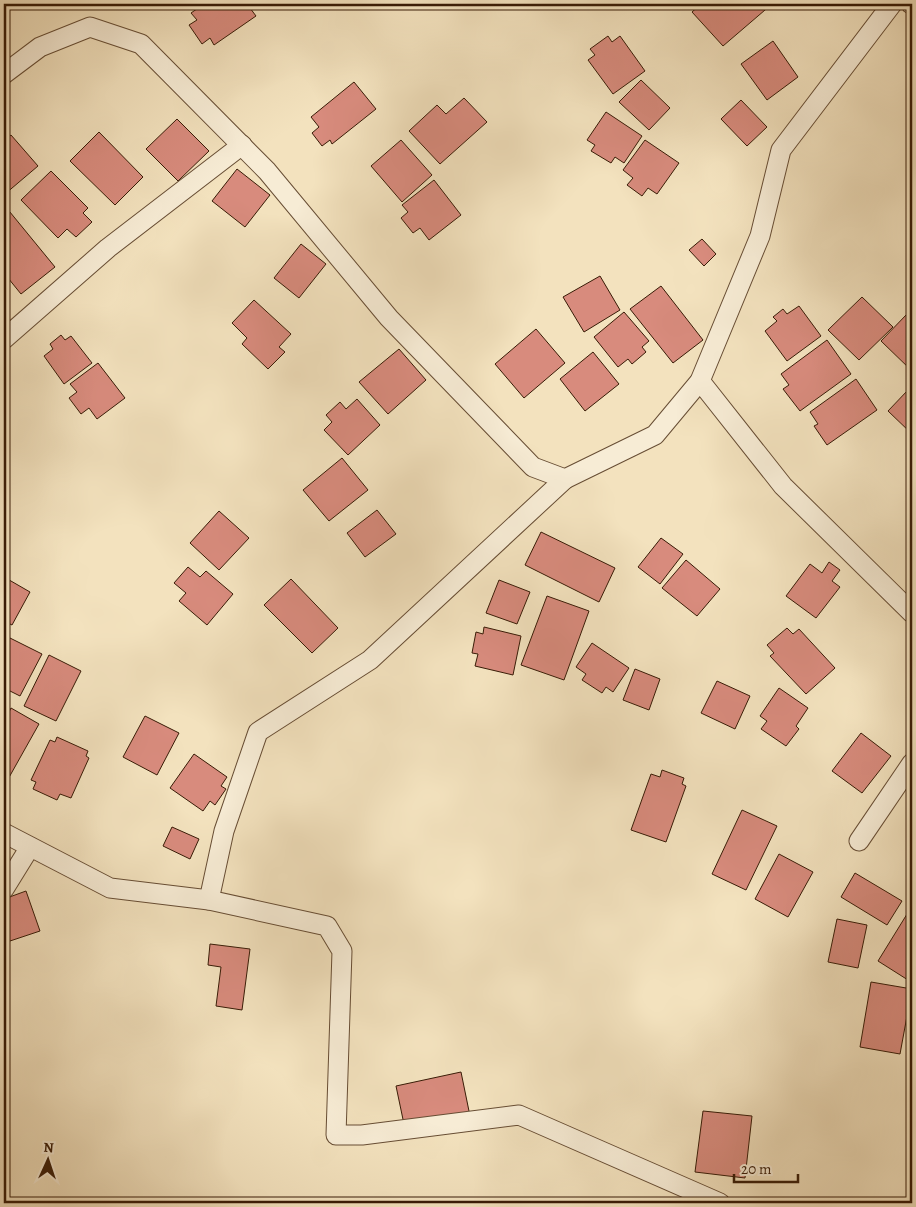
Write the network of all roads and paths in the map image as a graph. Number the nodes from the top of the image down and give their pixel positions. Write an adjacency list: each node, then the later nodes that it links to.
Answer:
1 (892, 4): 5 (street)
2 (4, 74): 3 (street)
3 (242, 145): 4 (street); 6 (street)
4 (4, 339)
5 (700, 381): 6 (street); 7 (street)
6 (565, 480): 13 (street)
7 (912, 613)
8 (912, 763): 10 (street)
9 (4, 833): 11 (street)
10 (859, 841)
11 (30, 847): 12 (street); 13 (street)
12 (4, 889)
13 (208, 900): 14 (street)
14 (720, 1203)

